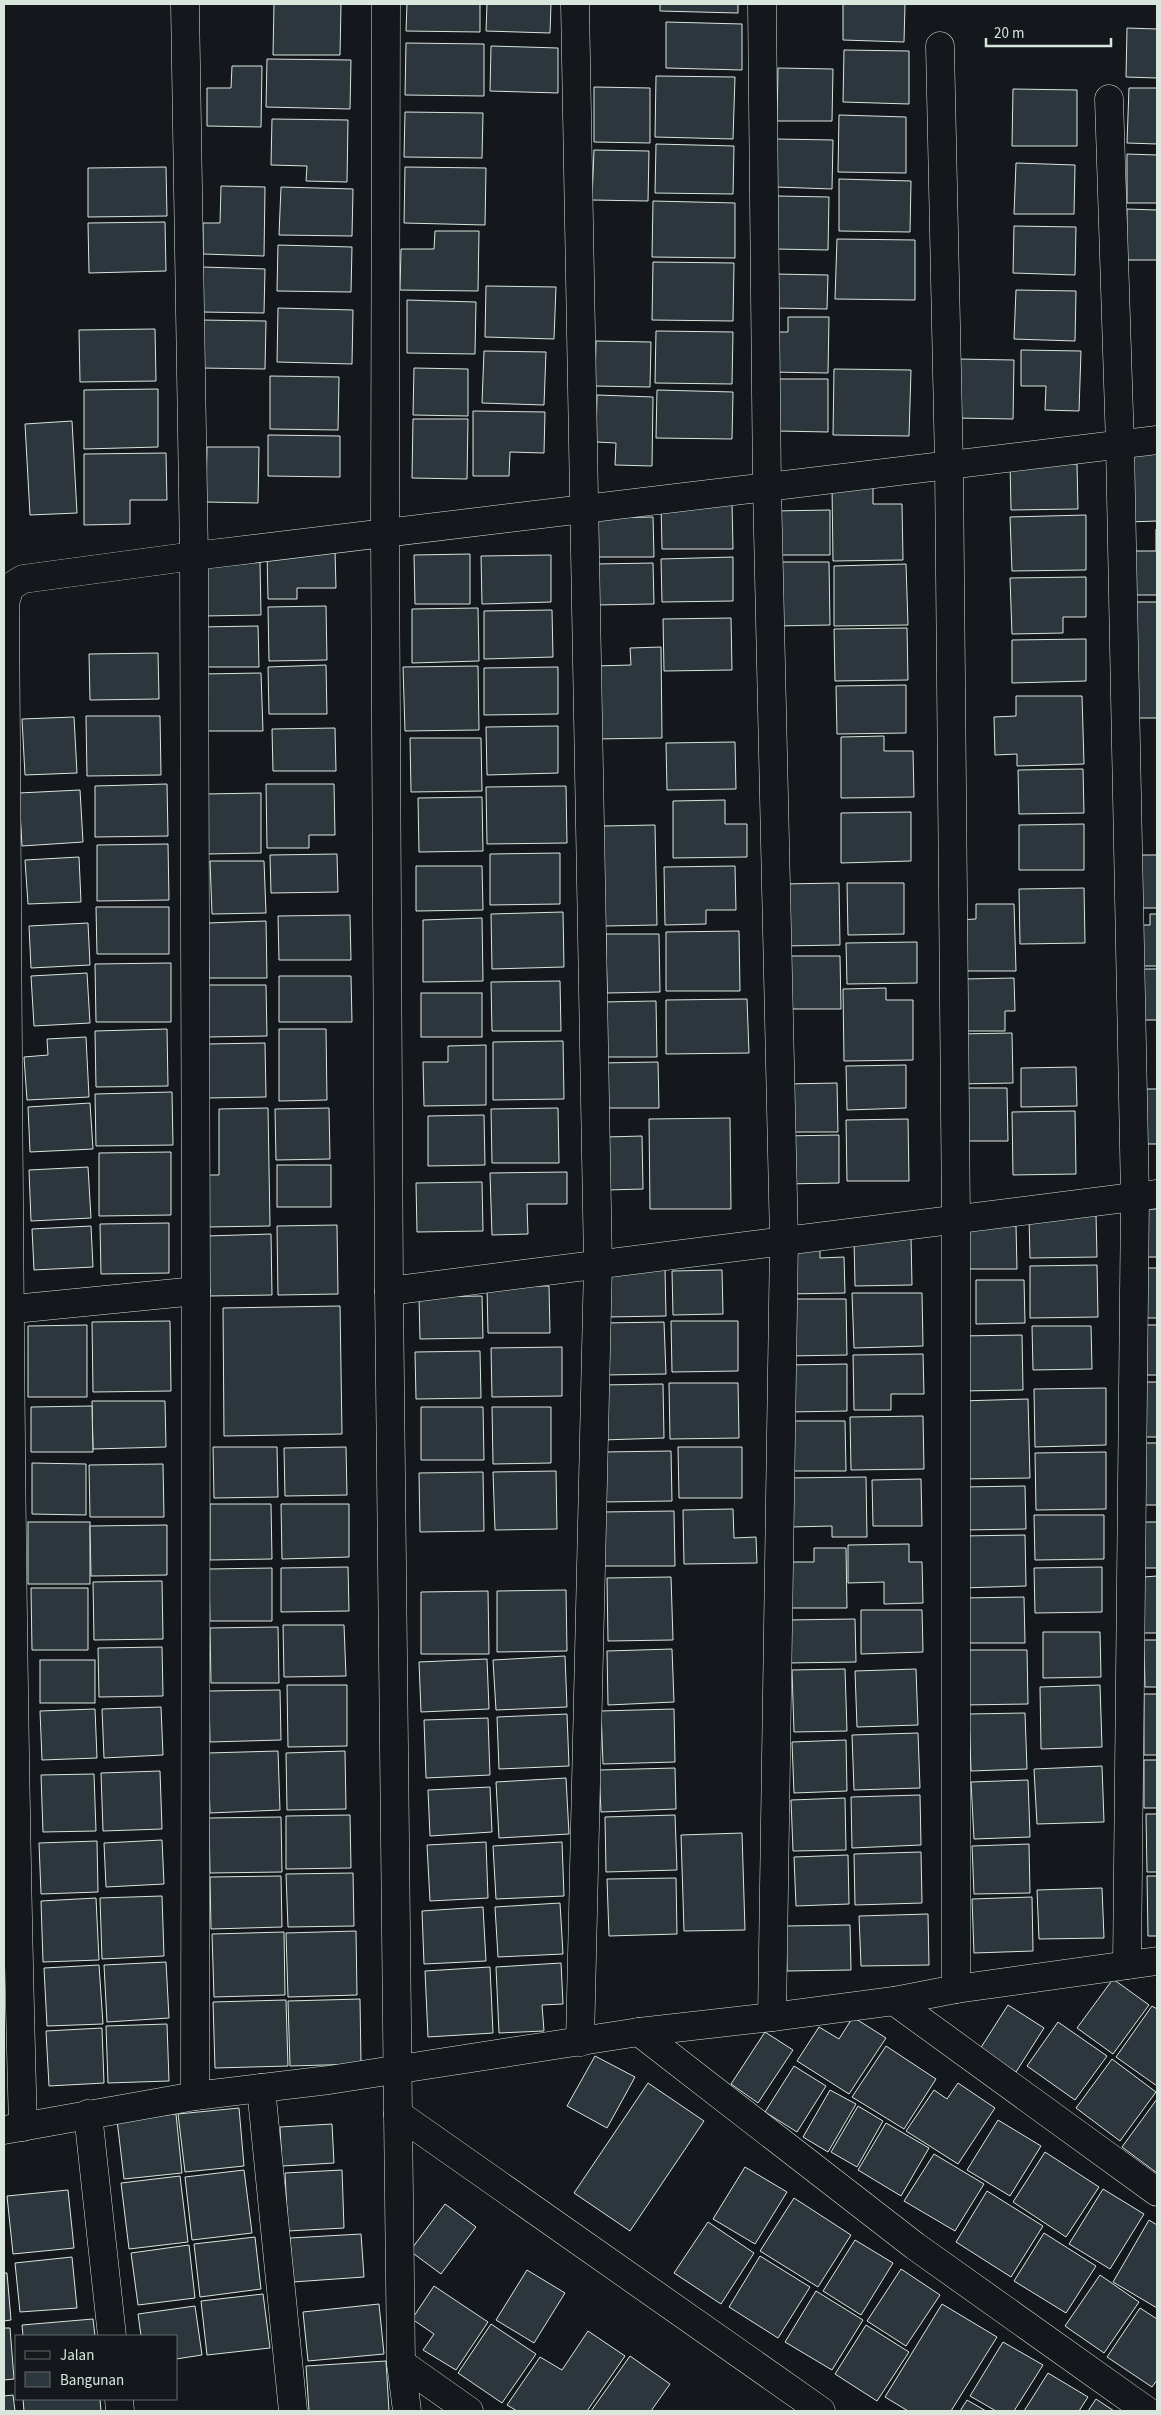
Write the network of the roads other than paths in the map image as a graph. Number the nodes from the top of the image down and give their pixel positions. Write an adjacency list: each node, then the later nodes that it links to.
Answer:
1 (185, 4): 13 (street)
2 (386, 4): 12 (street)
3 (576, 4): 11 (street)
4 (762, 4): 10 (street)
5 (940, 46): 9 (street)
6 (1109, 99): 8 (street)
7 (1157, 440): 8 (street)
8 (1120, 445): 9 (street); 15 (street)
9 (949, 465): 10 (street); 16 (street)
10 (767, 487): 11 (street); 17 (street)
11 (584, 509): 12 (street); 18 (street)
12 (385, 533): 13 (street); 19 (street)
13 (194, 556): 14 (street); 20 (street)
14 (7, 587): 21 (street)
15 (1146, 1196): 16 (street); 23 (street)
16 (956, 1219): 17 (street); 24 (street)
17 (784, 1241): 18 (street); 26 (street)
18 (598, 1264): 19 (street); 28 (street)
19 (389, 1290): 29 (street)
20 (196, 1291): 21 (street); 31 (street)
21 (7, 1309): 34 (street)
22 (1157, 1961): 23 (street)
23 (1126, 1964): 24 (street)
24 (956, 1989): 25 (street)
25 (894, 2001): 26 (street); 35 (street)
26 (772, 2018): 27 (street)
27 (639, 2032): 28 (street); 42 (street)
28 (580, 2042): 29 (street)
29 (398, 2069): 30 (street); 33 (street)
30 (261, 2088): 31 (street); 38 (street)
31 (195, 2096): 32 (street)
32 (88, 2114): 34 (street); 36 (street)
33 (398, 2114): 37 (street); 41 (street)
34 (14, 2129)
35 (1157, 2192)
36 (112, 2335)
37 (401, 2363): 39 (street); 40 (street)
38 (293, 2411)
39 (407, 2411)
40 (469, 2411)
41 (820, 2411)
42 (1147, 2411)

